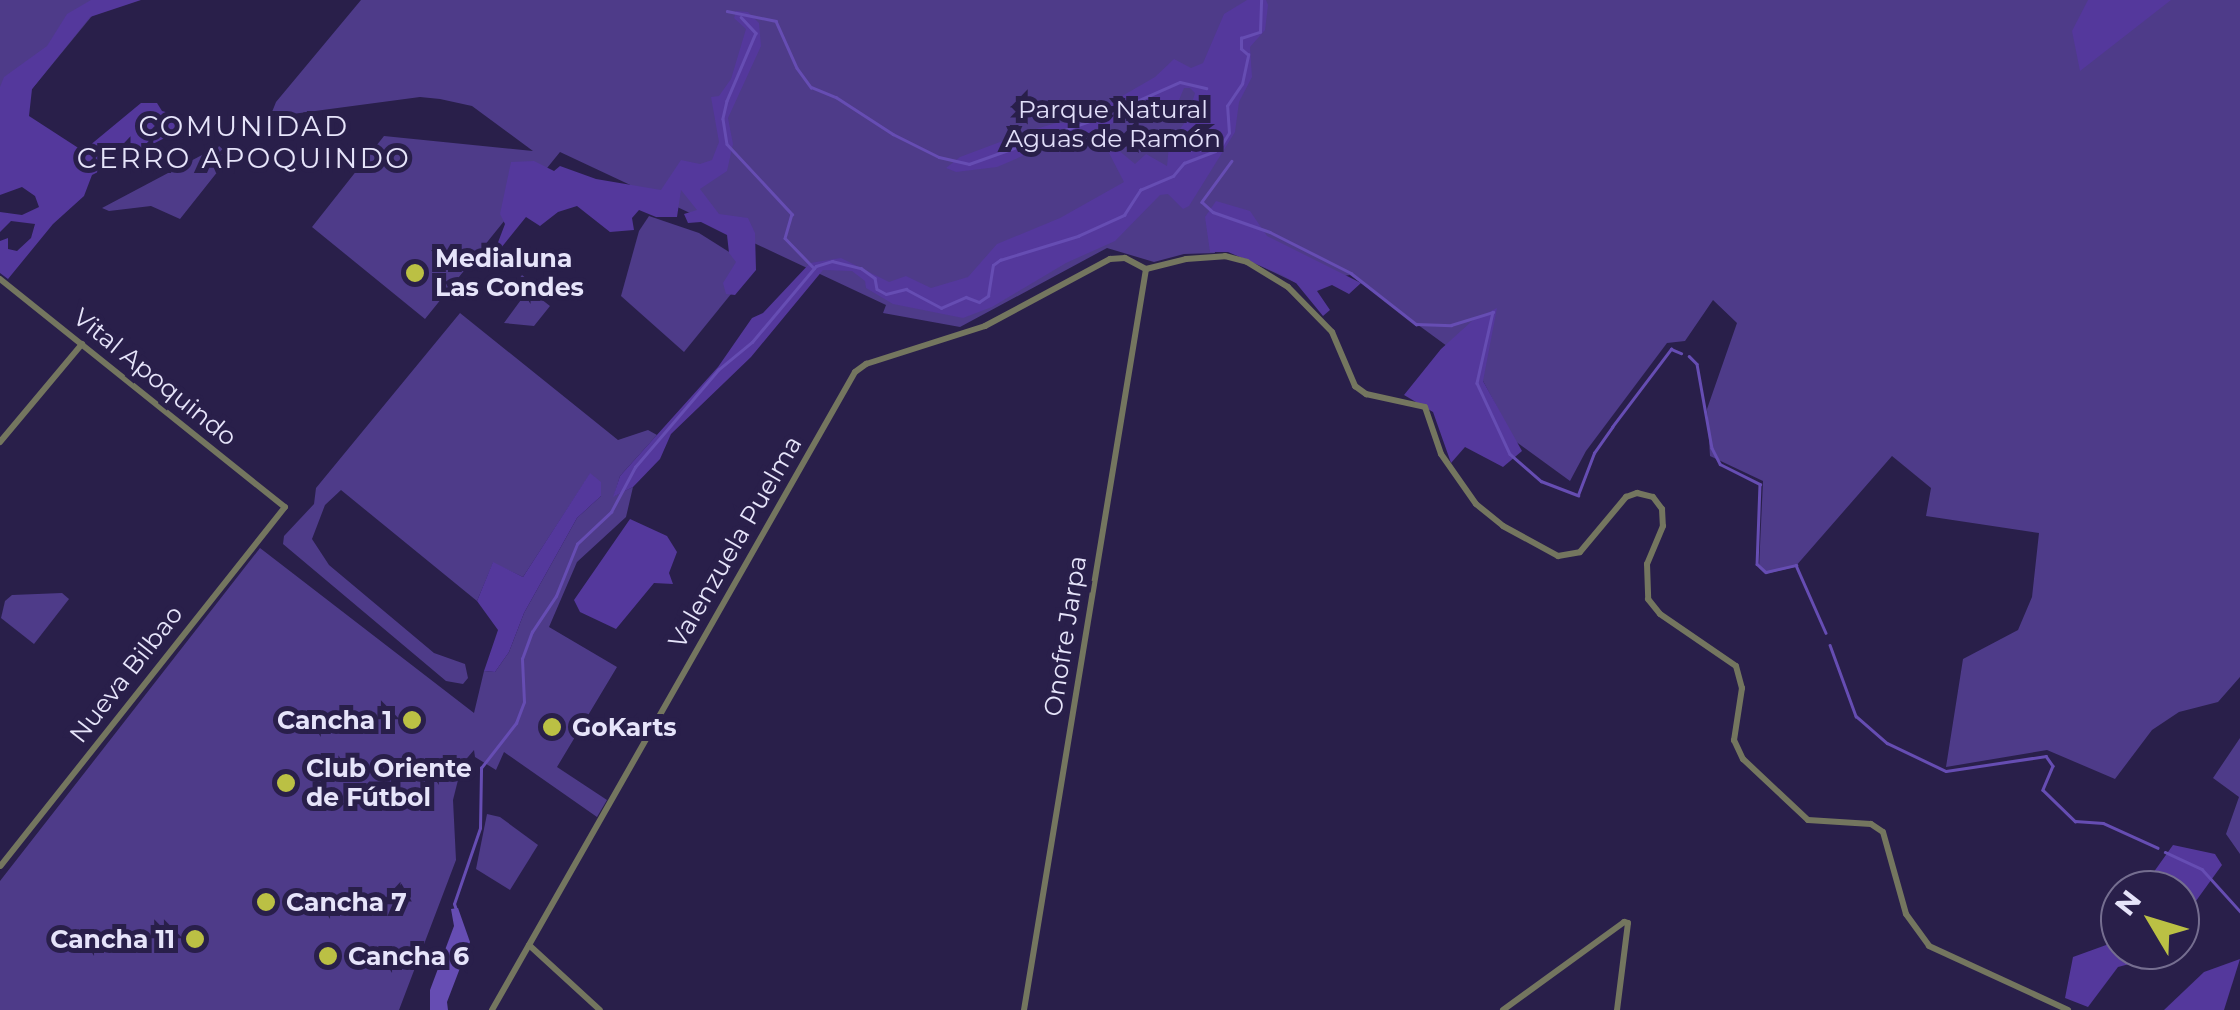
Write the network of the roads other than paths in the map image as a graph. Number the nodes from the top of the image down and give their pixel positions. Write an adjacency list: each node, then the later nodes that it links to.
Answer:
1 (1146, 269): 7 (street, Valenzuela Puelma); 10 (street, Onofre Jarpa); 13 (street, Valenzuela Puelma)
2 (0, 279): 3 (street, Vital Apoquindo)
3 (82, 344): 4 (street); 5 (street, Vital Apoquindo)
4 (0, 442)
5 (285, 507): 6 (street, Nueva Bilbao)
6 (0, 866)
7 (529, 945): 8 (street, Valenzuela Puelma); 9 (street)
8 (492, 1010)
9 (600, 1010)
10 (1024, 1010)
11 (1504, 1010): 12 (street)
12 (1617, 1010)
13 (2068, 1010)

